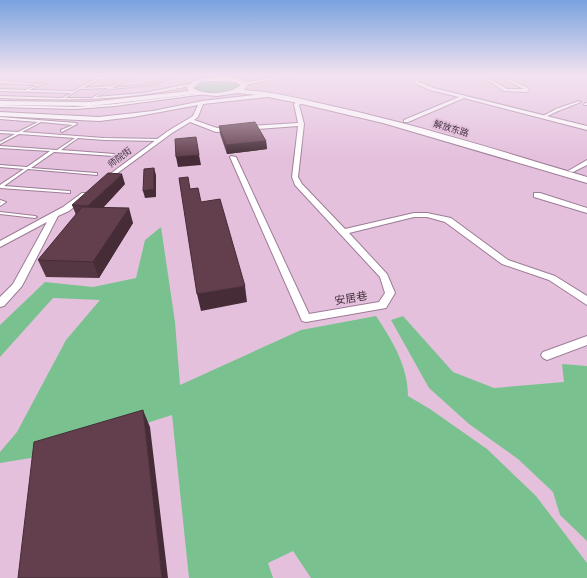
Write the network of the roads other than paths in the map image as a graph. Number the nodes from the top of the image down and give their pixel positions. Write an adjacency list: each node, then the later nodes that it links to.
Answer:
1 (44, 103): 2 (main road)
2 (100, 103)
3 (121, 103): 13 (lane)
4 (197, 103): 16 (street)
5 (202, 103): 19 (street, 师院街)
6 (298, 103): 22 (street)
7 (311, 103): 41 (main road, 解放东路)
8 (329, 103): 21 (main road, 解放东路)
9 (449, 103): 21 (street)
10 (487, 103): 17 (street)
11 (577, 103): 17 (lane)
12 (0, 106): 13 (lane)
13 (25, 107): 15 (street)
14 (0, 114): 15 (street)
15 (10, 115): 16 (street)
16 (49, 117): 20 (lane)
17 (542, 117): 23 (street)
18 (0, 118): 20 (lane)
19 (189, 120): 22 (street); 28 (street, 师院街)
20 (41, 121): 25 (lane); 26 (lane)
21 (406, 122): 38 (main road, 解放东路)
22 (301, 124): 52 (street, 安居巷)
23 (587, 128)
24 (0, 132): 25 (lane)
25 (20, 132): 27 (lane); 29 (lane)
26 (62, 132)
27 (78, 137): 28 (lane); 32 (lane)
28 (159, 140): 42 (street, 师院街)
29 (0, 143)
30 (0, 147): 31 (lane)
31 (53, 151): 32 (lane); 37 (lane)
32 (58, 151): 33 (lane)
33 (114, 155)
34 (233, 157): 52 (street, 安居巷)
35 (587, 162): 38 (street)
36 (0, 166): 37 (lane)
37 (28, 168): 39 (lane); 44 (lane)
38 (571, 171): 40 (main road, 解放东路)
39 (96, 174)
40 (587, 176)
41 (587, 180)
42 (97, 186)
43 (91, 190): 50 (street)
44 (69, 192)
45 (537, 195): 48 (street)
46 (0, 201): 47 (lane)
47 (0, 204)
48 (587, 211)
49 (0, 213): 51 (lane)
50 (55, 215): 53 (street); 55 (street)
51 (35, 217)
52 (343, 232): 54 (street)
53 (0, 244)
54 (587, 302)
55 (0, 303)
56 (587, 340): 57 (street)
57 (547, 355)

